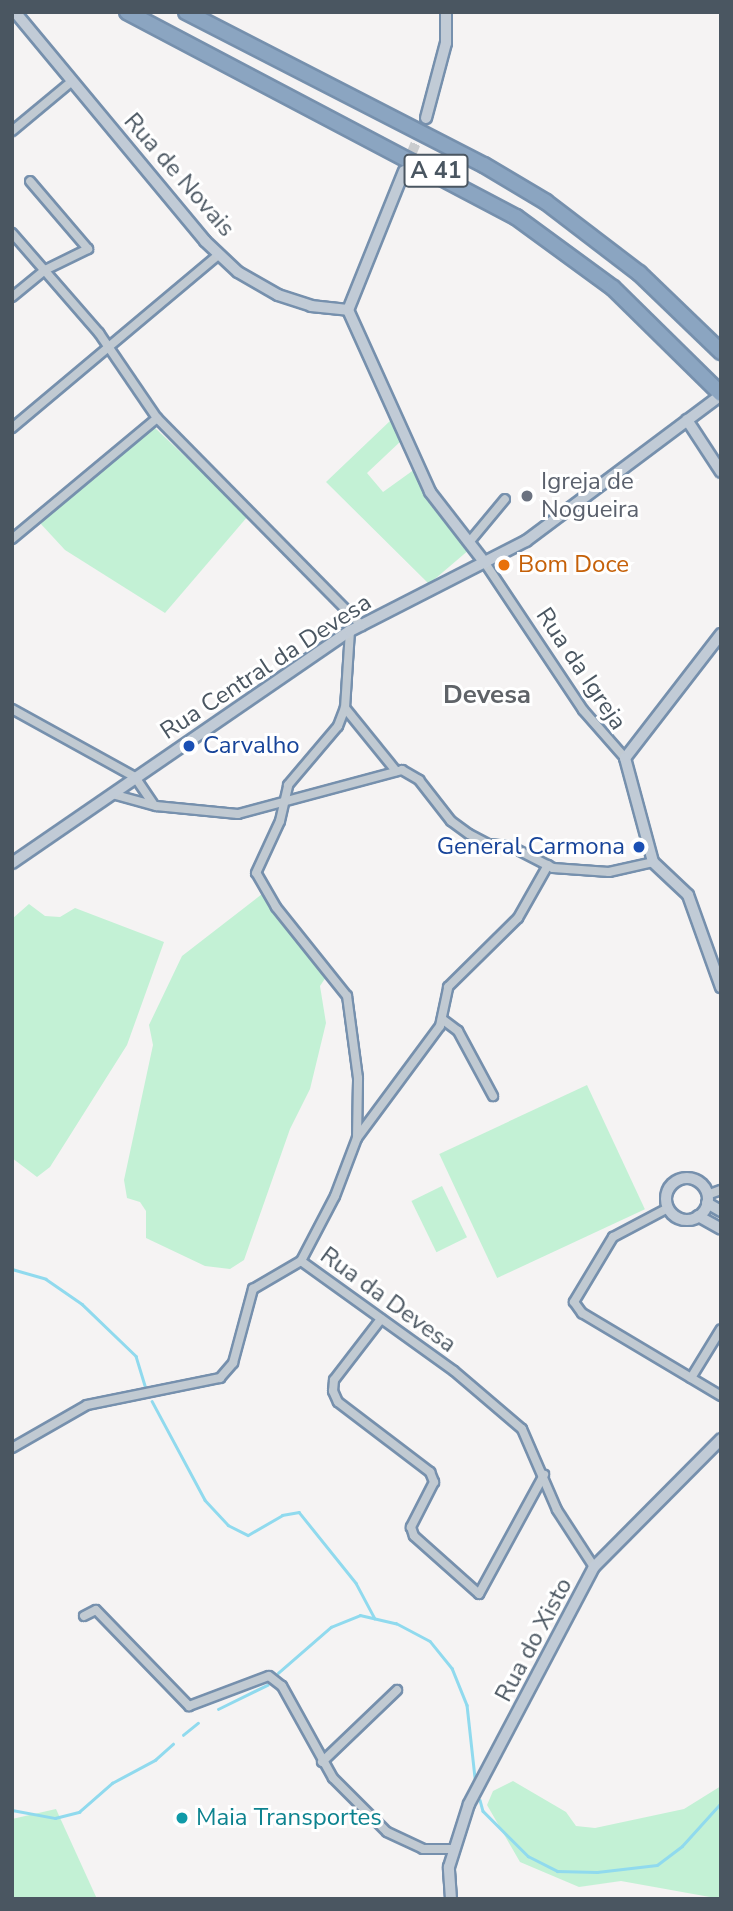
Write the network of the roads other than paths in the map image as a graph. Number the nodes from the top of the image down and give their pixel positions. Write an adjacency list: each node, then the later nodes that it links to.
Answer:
1 (15, 12): 5 (street, Rua de Novais)
2 (127, 12): 17 (highway, A 41)
3 (186, 12): 16 (highway, A 41)
4 (446, 12): 6 (street)
5 (71, 82): 7 (street); 11 (street, Rua de Novais)
6 (426, 118)
7 (12, 131)
8 (404, 171): 14 (street)
9 (30, 181): 12 (street)
10 (12, 233): 12 (street)
11 (219, 254): 14 (street, Rua de Novais); 15 (street)
12 (44, 270): 13 (street); 15 (street)
13 (12, 297)
14 (348, 310): 24 (street)
15 (109, 346): 18 (street); 20 (street)
16 (721, 352)
17 (721, 395): 19 (street, Rua Central da Devesa)
18 (157, 418): 23 (street); 26 (street)
19 (687, 420): 21 (street); 25 (street, Rua Central da Devesa)
20 (12, 428)
21 (721, 472)
22 (505, 499): 24 (street)
23 (12, 538)
24 (471, 540): 25 (street)
25 (485, 563): 26 (street, Rua Central da Devesa); 31 (street, Rua da Igreja)
26 (362, 626): 27 (street, Rua Central da Devesa)
27 (350, 631): 29 (street); 33 (street, Rua Central da Devesa)
28 (721, 634): 31 (street)
29 (345, 708): 32 (street); 35 (street)
30 (12, 709): 33 (street)
31 (625, 758): 37 (street)
32 (396, 771): 35 (street); 39 (street)
33 (135, 777): 34 (street, Rua Central da Devesa); 36 (street)
34 (113, 794): 36 (street); 38 (street, Rua Central da Devesa)
35 (282, 804): 36 (street); 43 (street)
36 (156, 806)
37 (653, 862): 39 (street); 40 (street)
38 (12, 863)
39 (548, 865): 41 (street)
40 (721, 987)
41 (442, 1019): 42 (street); 43 (street)
42 (493, 1096)
43 (357, 1138): 50 (street)
44 (721, 1190): 45 (street)
45 (707, 1199): 46 (street); 47 (street); 48 (street)
46 (668, 1208): 48 (street); 53 (street)
47 (721, 1211)
48 (698, 1216): 49 (street)
49 (721, 1229)
50 (301, 1261): 51 (street, Rua da Devesa); 56 (street, Rua da Devesa)
51 (381, 1319): 57 (street, Rua da Devesa); 57 (street)
52 (721, 1329): 53 (street)
53 (691, 1378): 54 (street)
54 (721, 1396)
55 (719, 1446): 58 (street, Rua do Xisto)
56 (12, 1448)
57 (544, 1475): 58 (street, Rua da Devesa)
58 (594, 1567): 62 (street, Rua do Xisto)
59 (84, 1616): 61 (street)
60 (397, 1690): 61 (street)
61 (322, 1762): 62 (street)
62 (453, 1849): 63 (street, Rua do Xisto)
63 (451, 1899)

